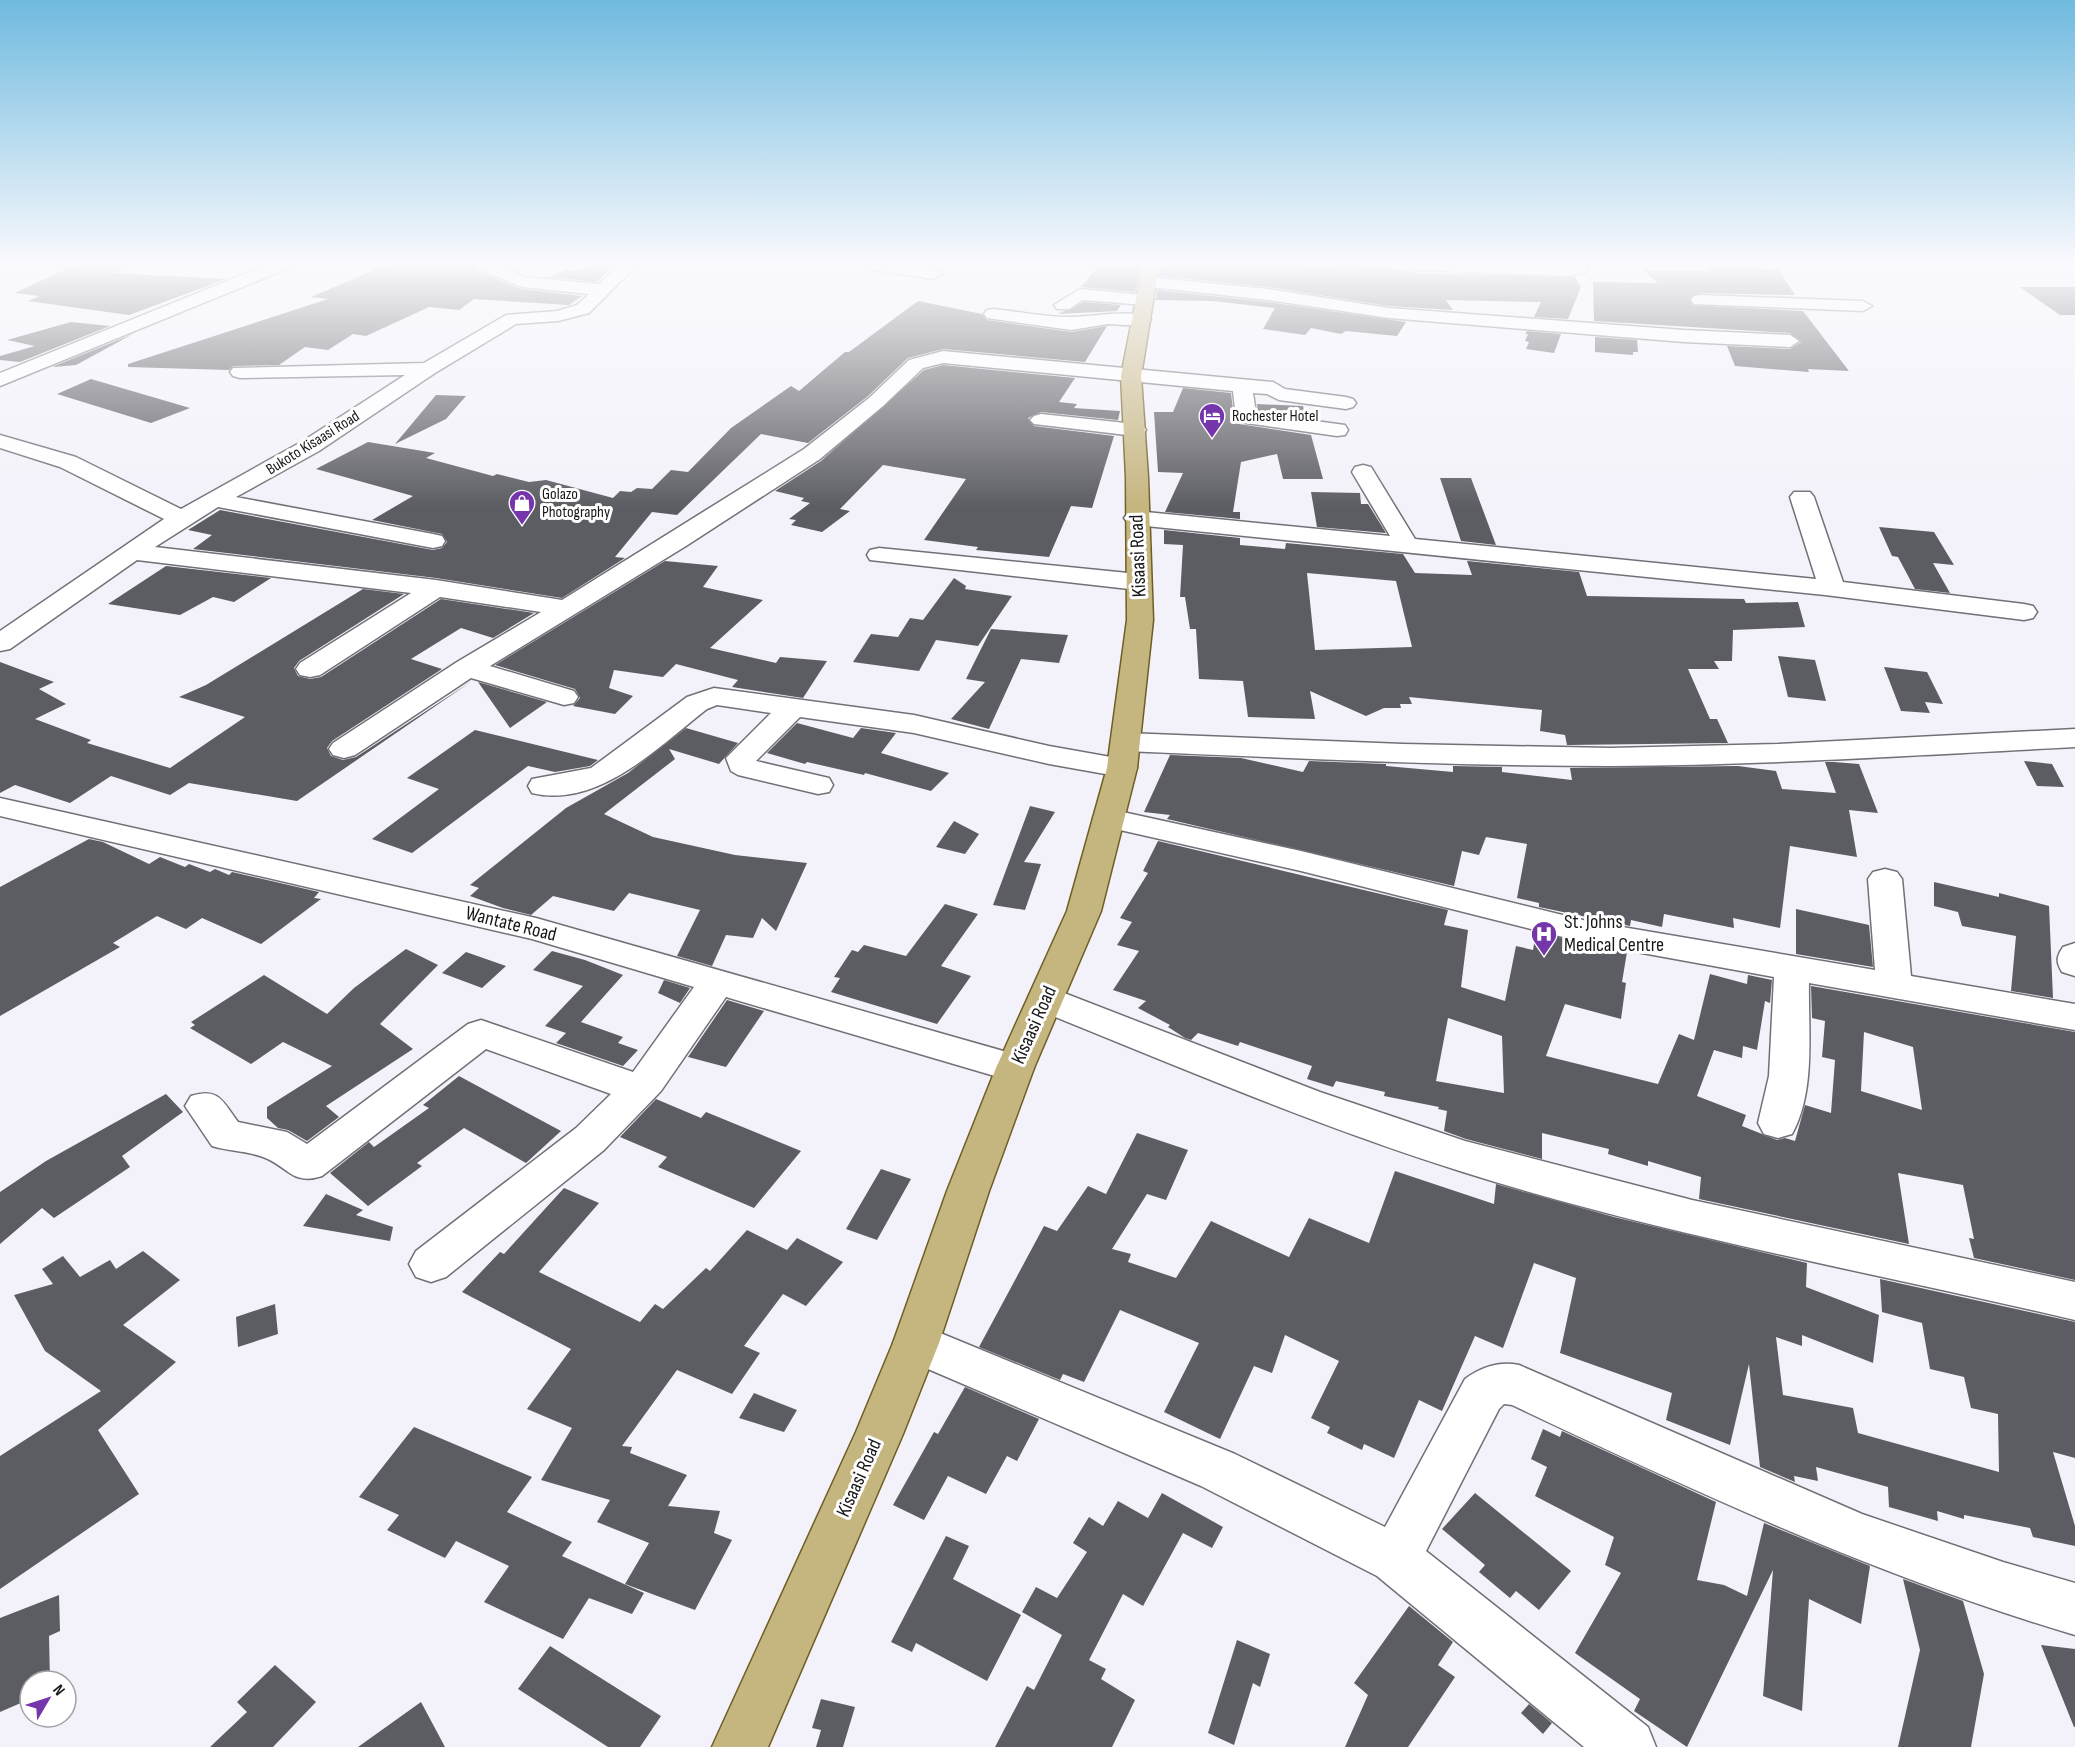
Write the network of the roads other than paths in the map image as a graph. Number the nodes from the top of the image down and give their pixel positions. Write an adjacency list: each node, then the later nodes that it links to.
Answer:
1 (84, 346): 7 (street)
2 (468, 346): 4 (street, Bukoto Kisaasi Road)
3 (1136, 346): 6 (main road, Kisaasi Road)
4 (428, 369): 5 (street); 16 (street, Bukoto Kisaasi Road)
5 (240, 372)
6 (1131, 376): 8 (street); 11 (main road, Kisaasi Road); 26 (street)
7 (0, 380)
8 (1242, 386): 9 (street); 12 (street)
9 (1346, 403)
10 (1041, 420): 11 (street)
11 (1135, 430): 18 (main road, Kisaasi Road)
12 (1337, 430)
13 (0, 441): 17 (street)
14 (1363, 472): 20 (street)
15 (1802, 497): 25 (street)
16 (217, 500): 17 (street, Bukoto Kisaasi Road); 19 (street)
17 (181, 518): 21 (street, Bukoto Kisaasi Road)
18 (1136, 518): 20 (street); 23 (main road, Kisaasi Road)
19 (433, 541)
20 (1406, 543): 25 (street)
21 (135, 552): 24 (street); 28 (street, Bukoto Kisaasi Road)
22 (879, 555): 23 (street)
23 (1138, 582): 35 (main road, Kisaasi Road)
24 (436, 588): 26 (street); 30 (street)
25 (1832, 588): 27 (street)
26 (564, 608): 29 (street)
27 (2024, 612)
28 (6, 631)
29 (466, 668): 31 (street); 34 (street)
30 (310, 669)
31 (564, 697)
32 (792, 708): 35 (street); 36 (street); 37 (street)
33 (2075, 738): 35 (street)
34 (344, 750)
35 (1124, 755): 39 (main road, Kisaasi Road)
36 (818, 785)
37 (543, 786)
38 (0, 807): 44 (street, Wantate Road)
39 (1109, 818): 43 (street); 46 (main road, Kisaasi Road)
40 (1885, 879): 45 (street)
41 (2075, 954): 42 (street)
42 (2075, 964)
43 (1792, 967): 45 (street); 51 (street)
44 (718, 981): 48 (street, Wantate Road); 49 (street)
45 (1894, 985): 47 (street)
46 (1046, 999): 48 (main road, Kisaasi Road); 53 (street)
47 (2075, 1017)
48 (1015, 1068): 54 (main road, Kisaasi Road)
49 (640, 1089): 50 (street); 52 (street)
50 (205, 1106)
51 (1778, 1123)
52 (431, 1264)
53 (2075, 1301)
54 (916, 1343): 55 (street); 57 (main road, Kisaasi Road)
55 (1395, 1558): 56 (street); 58 (street)
56 (2075, 1610)
57 (740, 1747)
58 (1628, 1747)

